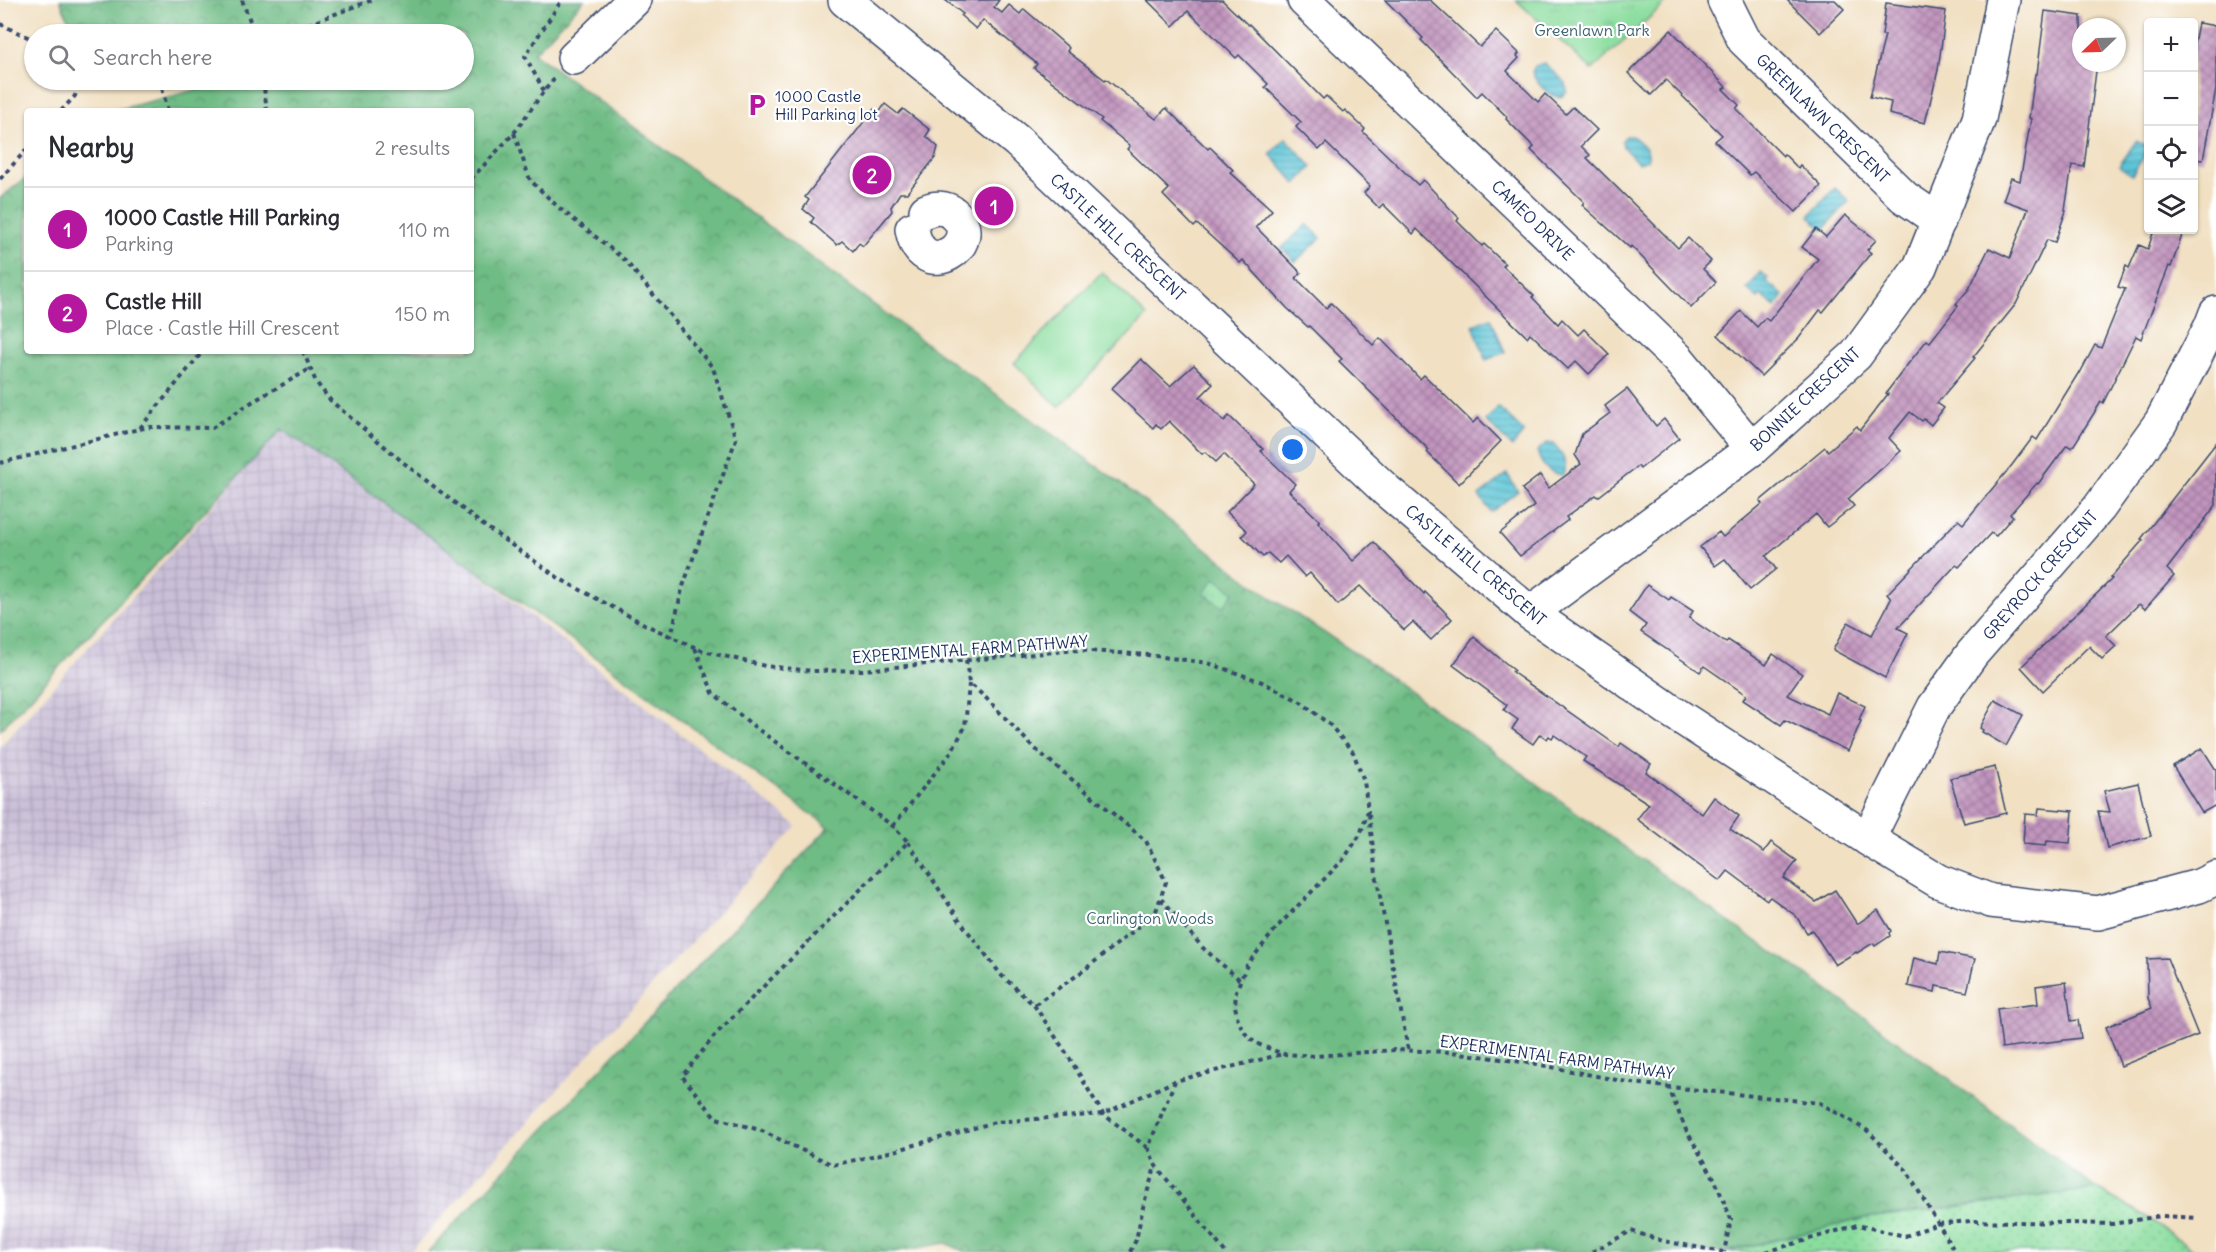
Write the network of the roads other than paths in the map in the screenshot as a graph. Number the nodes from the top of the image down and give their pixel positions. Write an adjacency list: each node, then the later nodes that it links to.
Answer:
1 (634, 0): 6 (street)
2 (845, 0): 10 (street, CASTLE HILL CRESCENT)
3 (1304, 0): 9 (street, CAMEO DRIVE)
4 (1724, 0): 7 (street, GREENLAWN CRESCENT)
5 (2003, 0): 7 (street, BONNIE CRESCENT)
6 (574, 58)
7 (1939, 221): 9 (street, BONNIE CRESCENT)
8 (2216, 313): 11 (street, GREYROCK CRESCENT)
9 (1752, 449): 10 (street, BONNIE CRESCENT)
10 (1530, 613): 11 (street, CASTLE HILL CRESCENT)
11 (1868, 839): 12 (street, CASTLE HILL CRESCENT)
12 (2216, 878)

